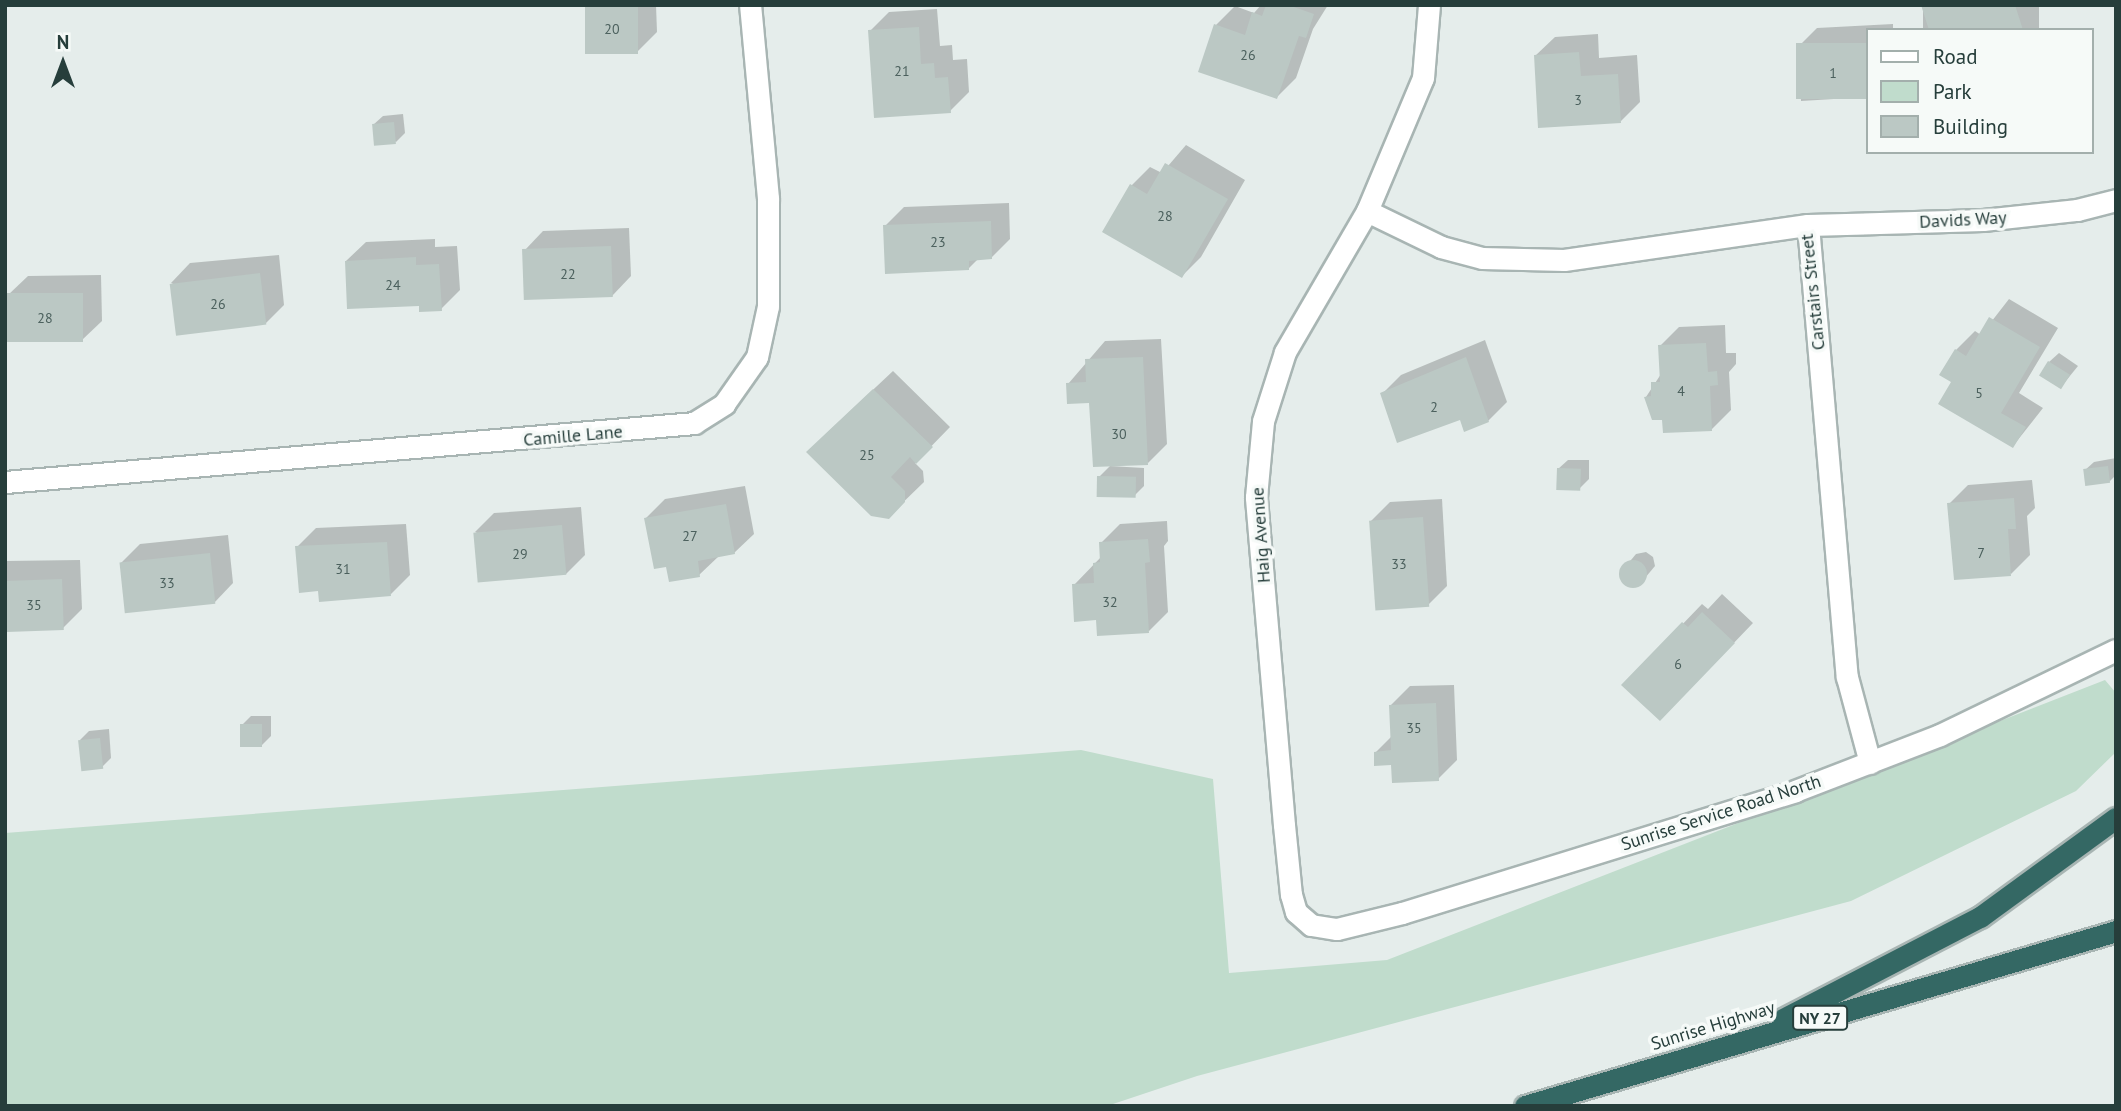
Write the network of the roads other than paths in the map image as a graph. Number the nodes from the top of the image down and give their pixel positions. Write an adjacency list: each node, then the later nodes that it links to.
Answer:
1 (750, 5): 6 (street, Camille Lane)
2 (1429, 5): 4 (street, Haig Avenue)
3 (2116, 200): 5 (street, Davids Way)
4 (1367, 211): 5 (street, Carstairs Street); 10 (street, Haig Avenue)
5 (1808, 225): 8 (street, Carstairs Street)
6 (5, 482)
7 (2116, 650): 8 (street, Sunrise Service Road North)
8 (1870, 763): 10 (street, Sunrise Service Road North)
9 (2116, 818): 12 (highway)
10 (1311, 925)
11 (2116, 931): 12 (highway, Sunrise Highway / NY 27)
12 (1740, 1041): 13 (highway, Sunrise Highway / NY 27)
13 (1525, 1106)

